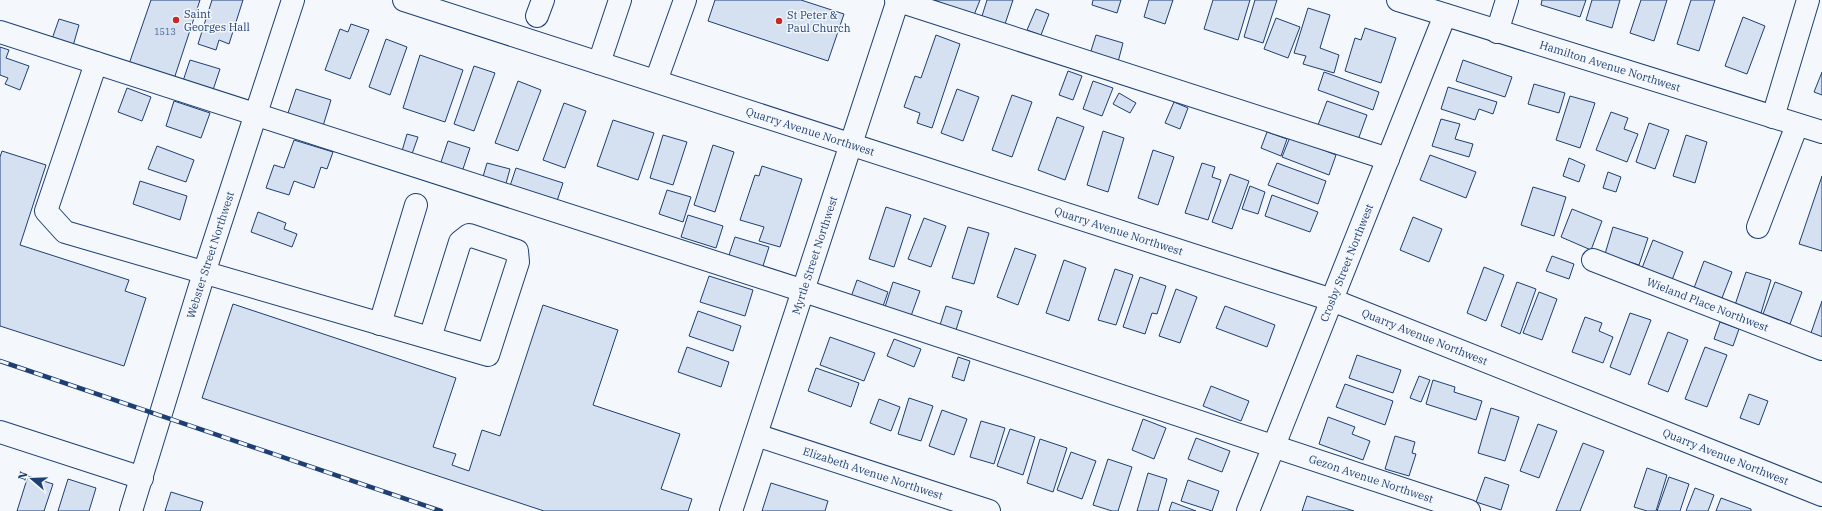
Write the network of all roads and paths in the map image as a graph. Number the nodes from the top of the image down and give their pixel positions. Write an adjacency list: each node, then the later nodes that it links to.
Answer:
1 (293, 0): 15 (street, Webster Street Northwest)
2 (404, 0): 13 (street, Quarry Avenue Northwest)
3 (620, 0): 13 (street)
4 (685, 0): 14 (street)
5 (897, 0): 19 (street, Myrtle Street Northwest); 20 (street)
6 (1398, 0): 9 (street, Hamilton Avenue Northwest)
7 (1507, 0): 11 (street)
8 (1808, 0): 16 (street)
9 (1445, 15): 11 (street, Hamilton Avenue Northwest); 20 (street, Crosby Street Northwest)
10 (0, 32): 12 (street, Gezon Avenue Northwest)
11 (1497, 32): 16 (street, Hamilton Avenue Northwest)
12 (96, 63): 15 (street, Gezon Avenue Northwest); 24 (street)
13 (598, 63): 14 (street, Quarry Avenue Northwest)
14 (656, 82): 19 (street, Quarry Avenue Northwest)
15 (254, 114): 24 (street, Webster Street Northwest); 25 (street, Gezon Avenue Northwest)
16 (1773, 117): 17 (street, Hamilton Avenue Northwest)
17 (1797, 124): 18 (street, Hamilton Avenue Northwest); 22 (street)
18 (1822, 132)
19 (850, 144): 25 (street, Myrtle Street Northwest); 26 (street, Quarry Avenue Northwest)
20 (1388, 159): 26 (street, Crosby Street Northwest)
21 (416, 205): 27 (street)
22 (1758, 227)
23 (1593, 260): 29 (street, Wieland Place Northwest)
24 (204, 273): 27 (street); 33 (street, Webster Street Northwest)
25 (804, 291): 31 (street, Myrtle Street Northwest); 32 (street, Gezon Avenue Northwest)
26 (1332, 300): 32 (street, Crosby Street Northwest); 34 (street, Quarry Avenue Northwest)
27 (380, 324): 28 (street)
28 (430, 338): 28 (street)
29 (1822, 350)
30 (0, 432): 33 (street)
31 (756, 435): 36 (street, Myrtle Street Northwest); 37 (street, Elizabeth Avenue Northwest)
32 (1274, 446): 38 (street, Crosby Street Northwest); 39 (street, Gezon Avenue Northwest)
33 (142, 478): 35 (street, Webster Street Northwest)
34 (1822, 495)
35 (131, 511)
36 (731, 511)
37 (989, 511)
38 (1248, 511)
39 (1469, 511)

